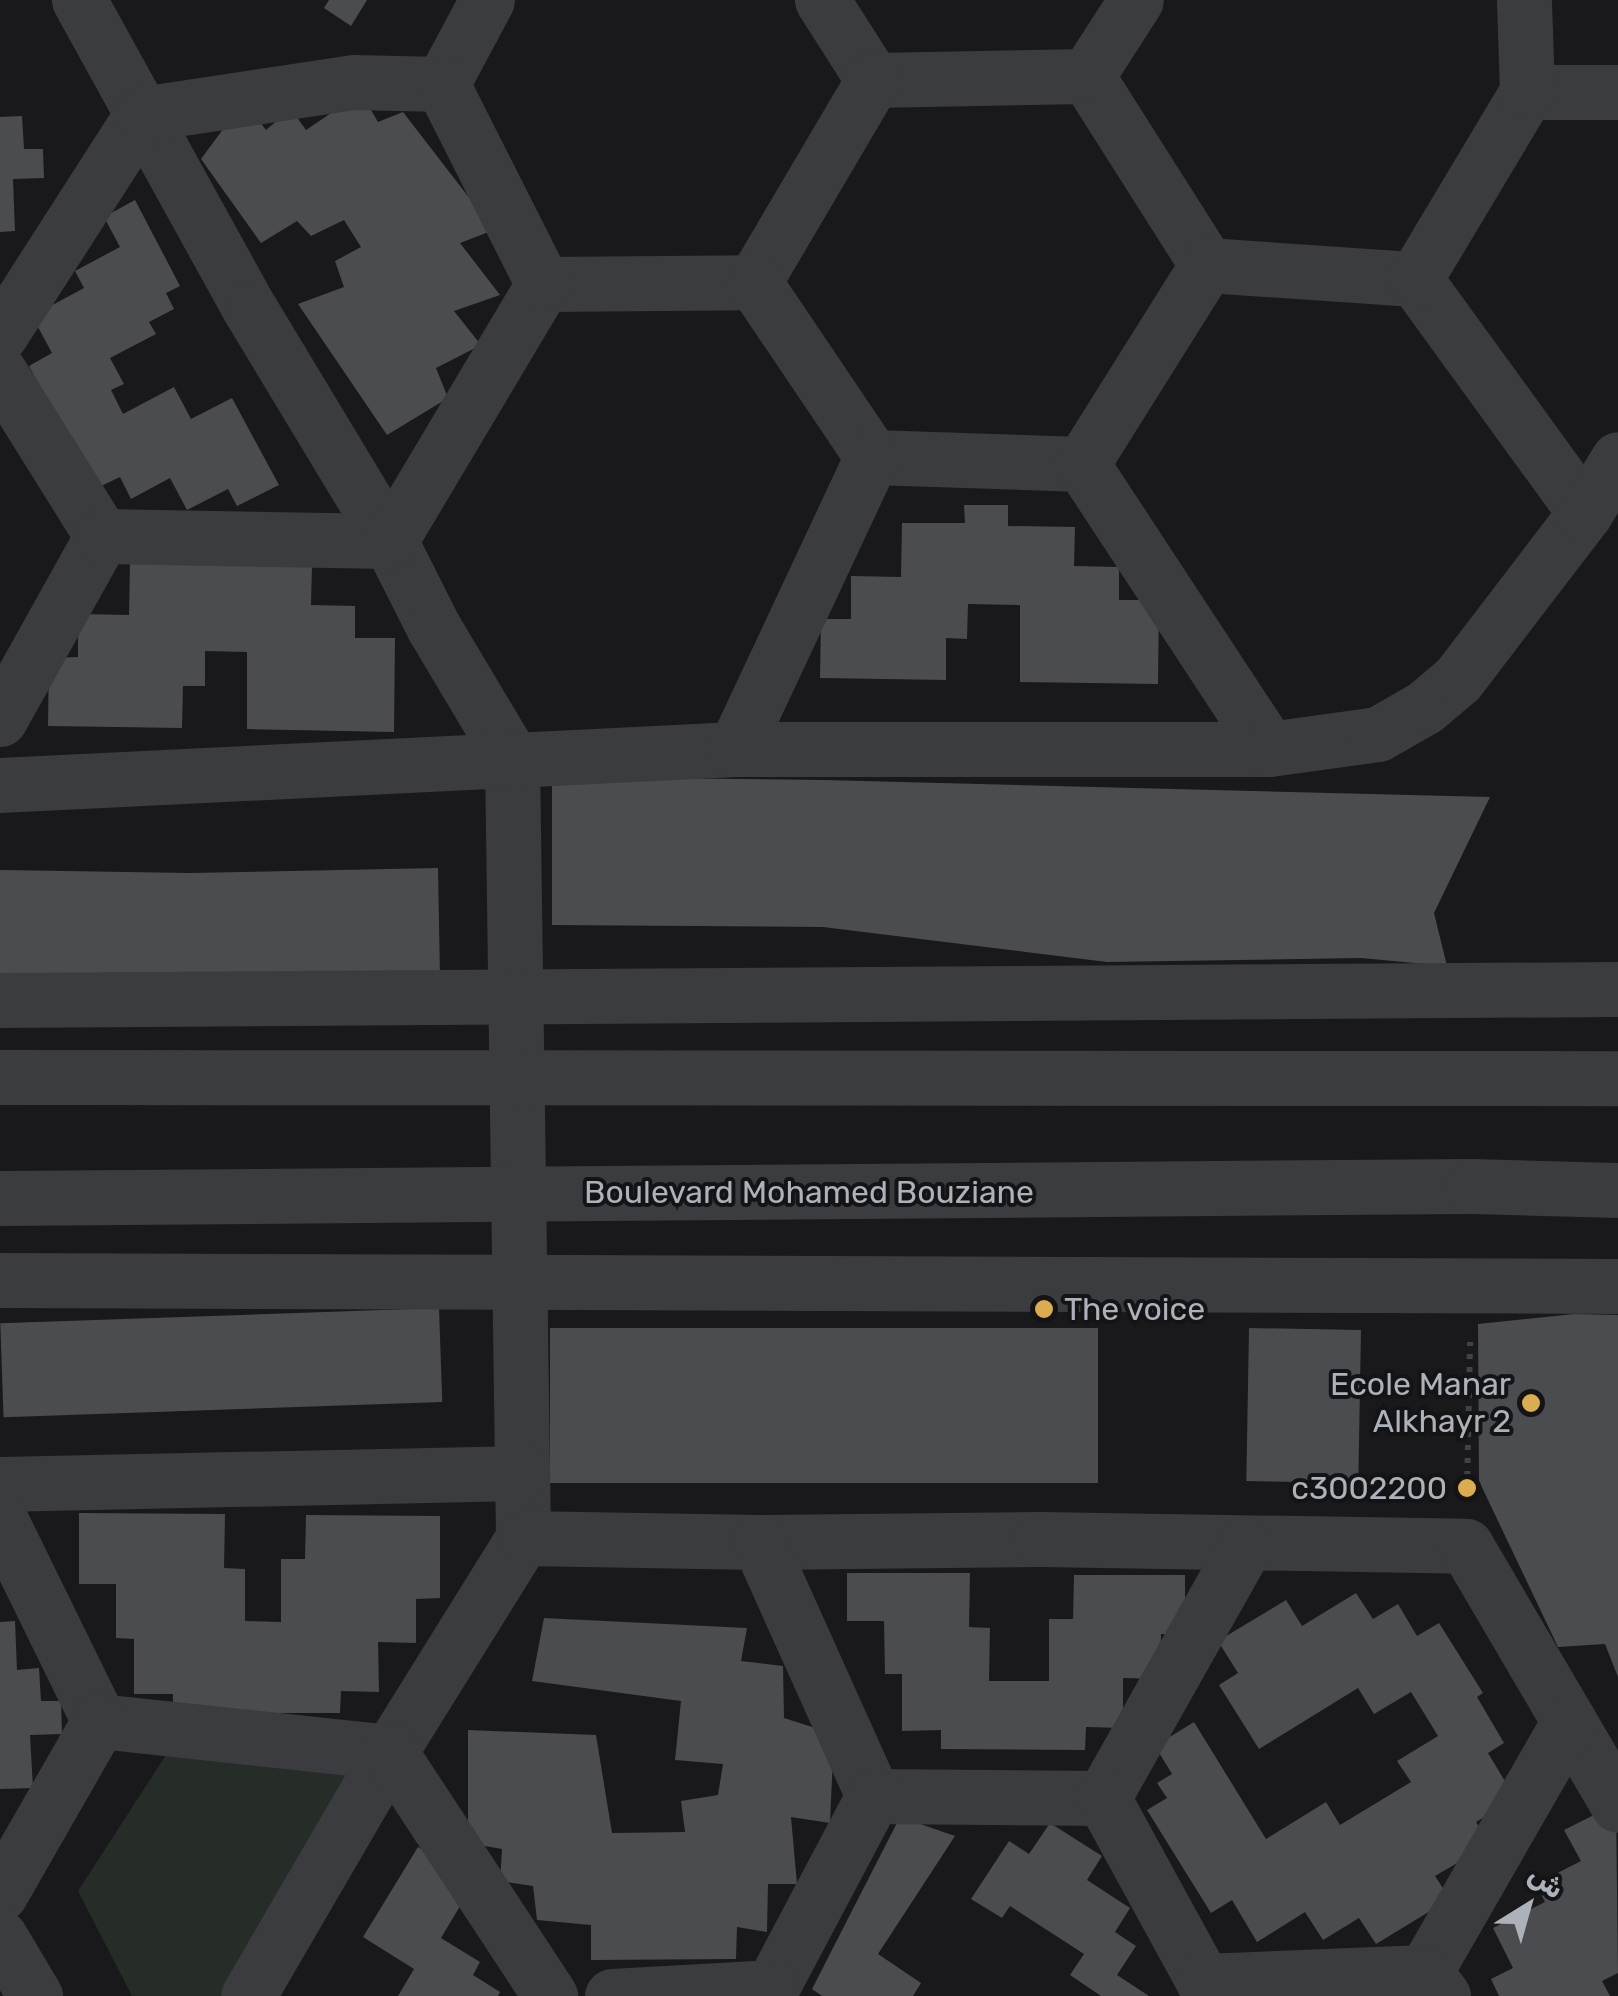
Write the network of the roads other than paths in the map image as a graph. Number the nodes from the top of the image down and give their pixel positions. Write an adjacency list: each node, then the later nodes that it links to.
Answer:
1 (80, 0): 11 (street)
2 (486, 0): 8 (street)
3 (822, 0): 7 (street)
4 (1136, 0): 6 (street)
5 (1524, 0): 9 (street)
6 (1087, 76): 7 (street); 12 (street)
7 (873, 80): 14 (street)
8 (442, 84): 11 (street); 15 (street)
9 (1527, 92): 10 (street); 13 (street)
10 (1618, 92)
11 (142, 114): 16 (street); 23 (street)
12 (1207, 265): 13 (street); 20 (street)
13 (1414, 279): 21 (street)
14 (754, 282): 15 (street); 18 (street)
15 (543, 284): 23 (street)
16 (0, 335)
17 (0, 373): 22 (street)
18 (872, 457): 20 (street); 25 (street)
19 (1618, 459): 21 (street)
20 (1082, 464): 26 (street)
21 (1585, 513): 26 (street)
22 (102, 536): 23 (street); 24 (street)
23 (390, 540): 27 (street)
24 (0, 719)
25 (735, 749): 26 (street); 27 (street)
26 (1269, 749)
27 (512, 759): 28 (street); 30 (street)
28 (0, 785)
29 (1618, 989): 30 (street)
30 (514, 996): 31 (street); 32 (street)
31 (0, 1000)
32 (514, 1076): 33 (street); 34 (street); 36 (street)
33 (0, 1078)
34 (1618, 1078)
35 (1618, 1190): 36 (street, Boulevard Mohamed Bouziane)
36 (517, 1194): 37 (street, Boulevard Mohamed Bouziane); 39 (street)
37 (0, 1198)
38 (0, 1280): 39 (street)
39 (518, 1282): 40 (street); 41 (street)
40 (1618, 1286)
41 (521, 1473): 42 (street); 44 (street)
42 (0, 1484)
43 (0, 1520): 47 (street)
44 (523, 1538): 45 (street); 49 (street)
45 (759, 1542): 46 (street); 50 (street)
46 (1246, 1544): 48 (street); 51 (street)
47 (99, 1721): 49 (street); 53 (street)
48 (1570, 1722): 52 (street); 55 (street)
49 (390, 1752): 59 (street); 60 (street)
50 (873, 1796): 51 (street); 57 (street)
51 (1103, 1798): 56 (street)
52 (1618, 1805)
53 (0, 1894)
54 (0, 1937): 58 (street)
55 (1434, 1984): 56 (street)
56 (1198, 1989)
57 (774, 1991): 61 (street)
58 (35, 1996)
59 (248, 1996)
60 (550, 1996)
61 (612, 1996)

